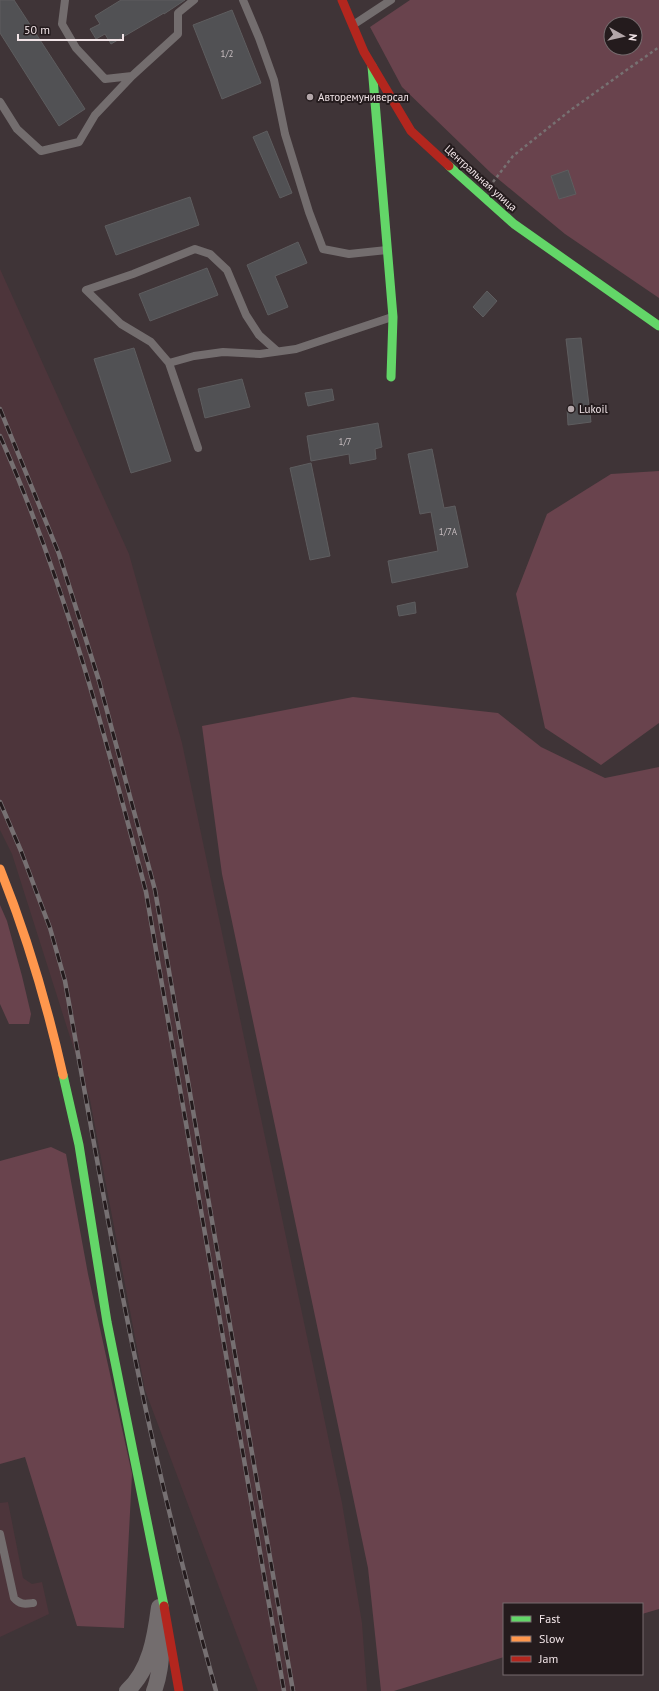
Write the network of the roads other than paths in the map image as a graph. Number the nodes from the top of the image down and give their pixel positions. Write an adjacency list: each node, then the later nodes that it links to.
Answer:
1 (64, 0): 8 (lane)
2 (194, 0): 8 (lane)
3 (243, 0): 10 (lane)
4 (342, 0): 6 (street, Центральная улица)
5 (391, 0): 6 (lane)
6 (353, 25): 7 (street, Центральная улица)
7 (372, 66): 10 (street); 12 (street, Центральная улица)
8 (132, 76): 9 (lane)
9 (0, 102)
10 (387, 250): 11 (street)
11 (393, 317): 13 (lane); 15 (street)
12 (659, 326)
13 (277, 351): 14 (lane); 14 (lane)
14 (169, 363): 16 (lane)
15 (391, 377)
16 (198, 448)
17 (0, 869): 19 (street)
18 (0, 1534): 20 (lane)
19 (161, 1592): 21 (street); 22 (street); 23 (street)
20 (33, 1603)
21 (126, 1691)
22 (154, 1691)
23 (179, 1691)

